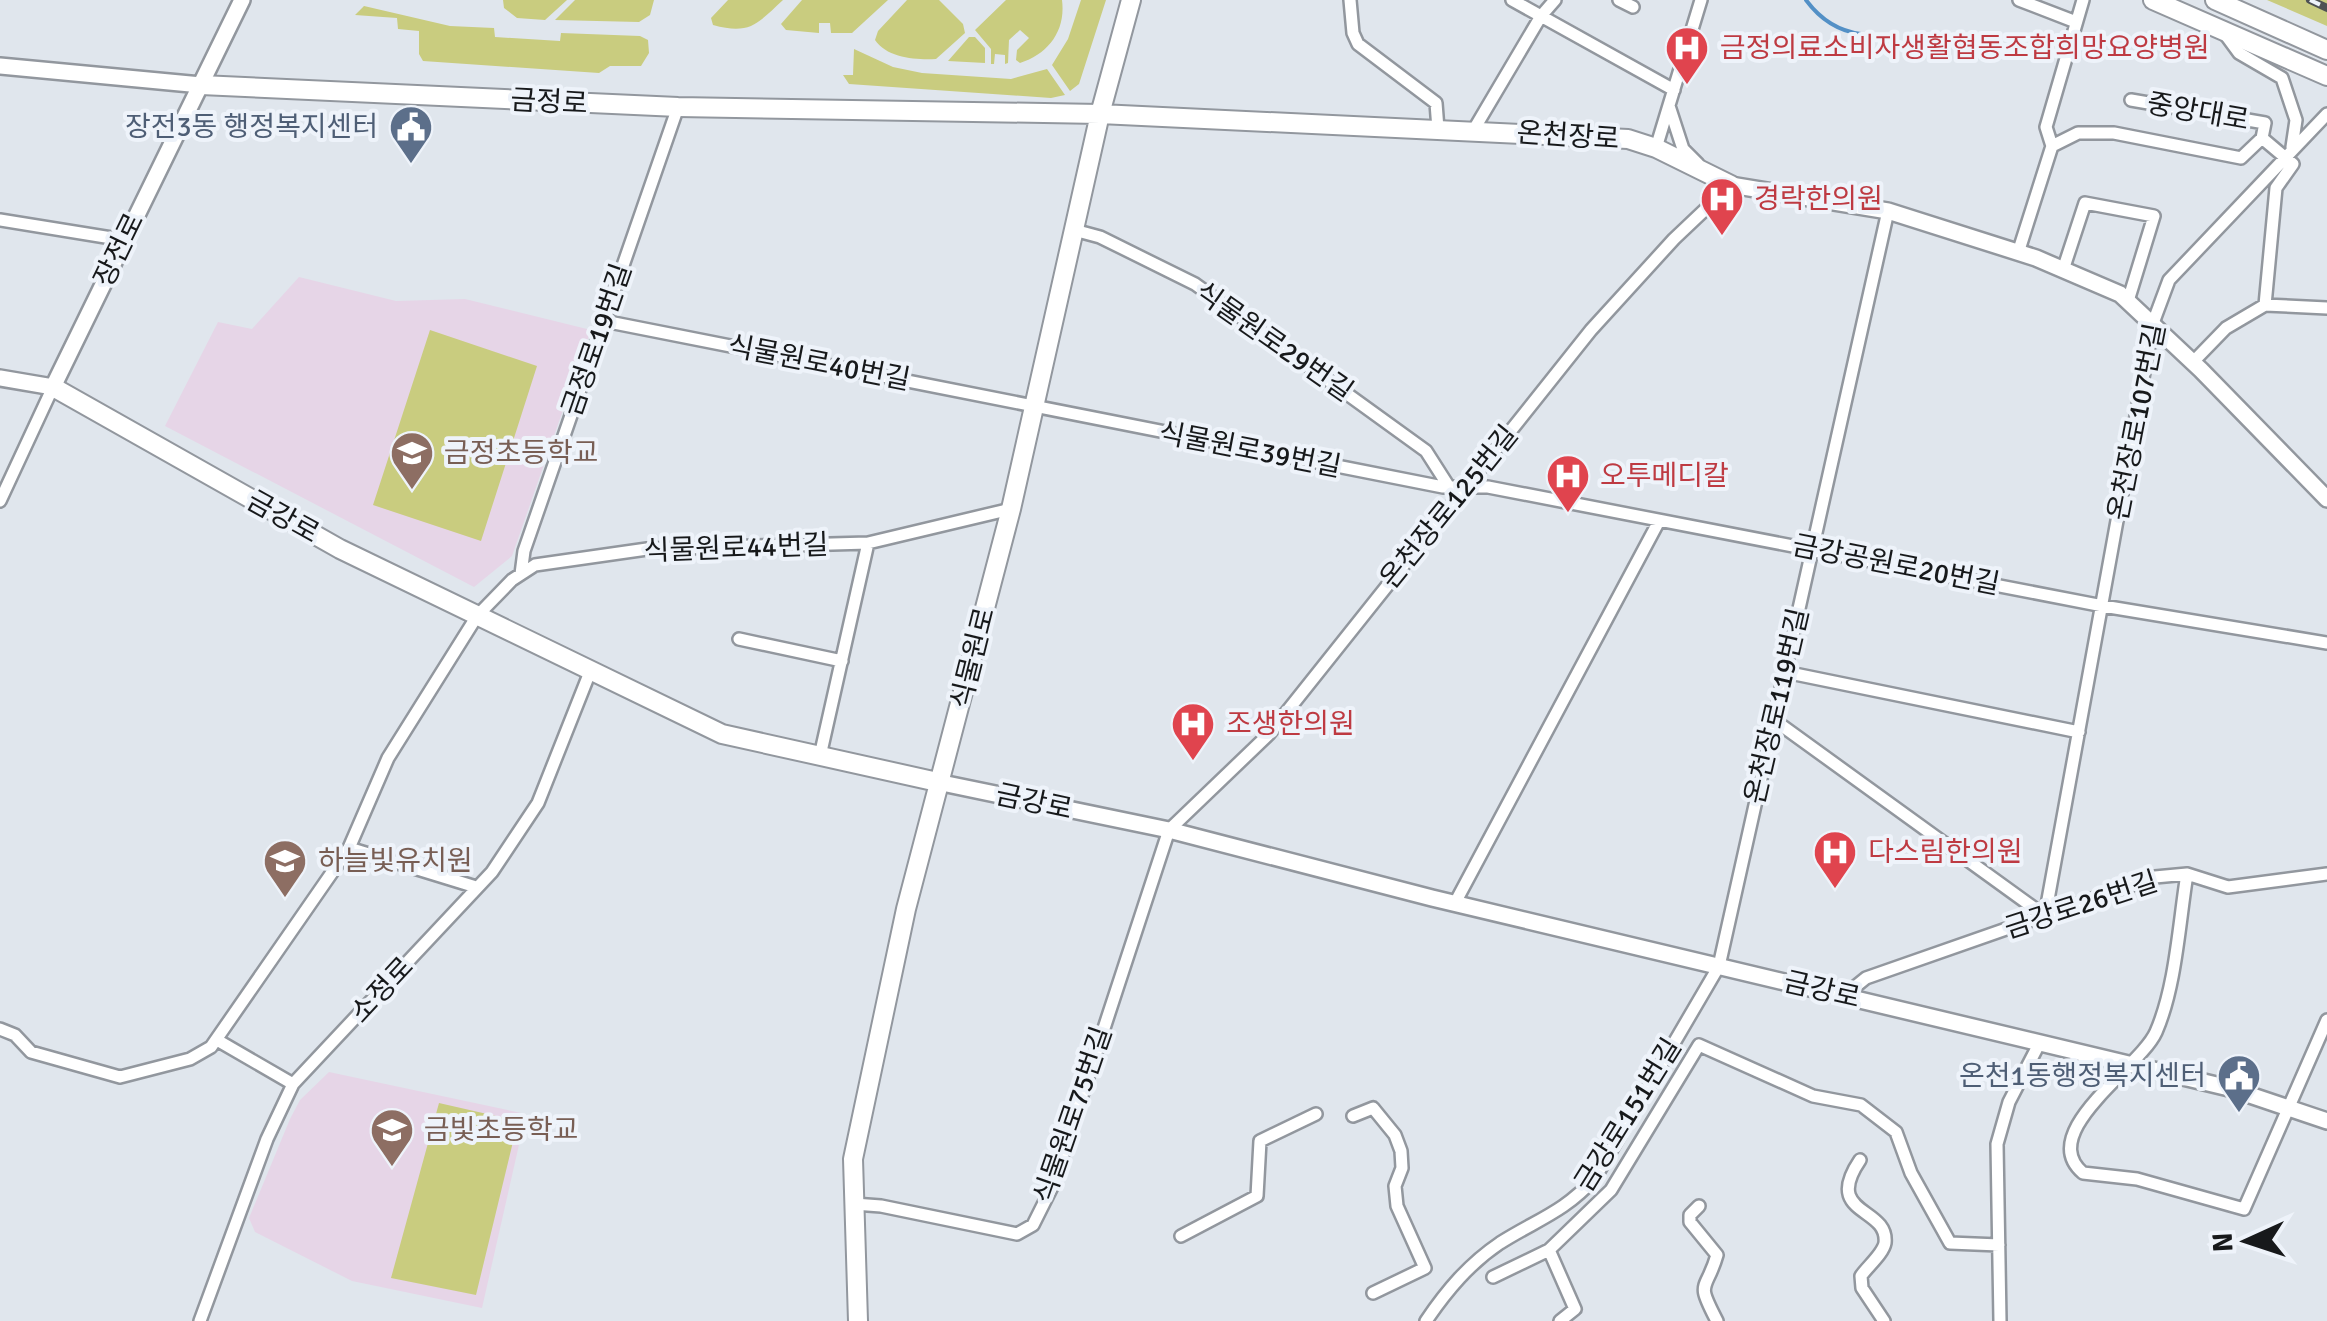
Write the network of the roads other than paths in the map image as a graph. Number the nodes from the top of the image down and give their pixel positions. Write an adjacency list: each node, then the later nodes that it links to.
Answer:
1 (242, 0): 19 (street, 장전로)
2 (1131, 0): 24 (main road, 식물원로)
3 (1350, 0): 26 (street)
4 (1512, 0): 13 (street)
5 (1555, 0): 13 (street)
6 (1619, 0): 12 (street)
7 (1702, 0): 20 (street)
8 (2019, 0): 14 (street)
9 (2083, 0): 14 (street)
10 (2153, 0): 15 (main road)
11 (2215, 0): 16 (main road)
12 (1632, 7)
13 (1541, 16): 20 (street); 27 (street)
14 (2076, 22): 29 (street)
15 (2220, 27): 18 (main road); 31 (street)
16 (2327, 50)
17 (0, 66): 19 (street, 금정로)
18 (2327, 76)
19 (201, 85): 23 (main road, 금정로); 37 (street, 장전로)
20 (1674, 90): 22 (street)
21 (2131, 100): 28 (street, 중앙대로)
22 (1669, 105): 30 (street); 32 (street)
23 (678, 107): 24 (main road, 금정로); 45 (street, 금정로19번길)
24 (1100, 114): 26 (main road, 온천장로); 36 (main road, 식물원로)
25 (2327, 114): 31 (street, 온천장로107번길)
26 (1438, 129): 27 (main road, 온천장로)
27 (1473, 131): 30 (main road, 온천장로)
28 (2262, 138): 29 (street); 31 (street)
29 (2052, 146): 38 (street)
30 (1656, 148): 32 (main road, 온천장로)
31 (2288, 152): 43 (street); 46 (street, 온천장로107번길)
32 (1708, 174): 33 (main road, 온천장로)
33 (1731, 185): 34 (street, 온천장로); 41 (street, 온천장로125번길)
34 (1888, 211): 38 (street, 온천장로); 58 (street, 온천장로119번길)
35 (0, 220): 37 (street)
36 (1074, 230): 50 (main road, 식물원로); 51 (street, 식물원로29번길)
37 (124, 240): 49 (street, 장전로)
38 (2018, 253): 39 (street, 온천장로)
39 (2063, 270): 42 (street, 온천장로); 42 (street)
40 (1614, 281): 41 (street)
41 (1626, 291): 52 (street, 온천장로125번길)
42 (2128, 301): 46 (street, 온천장로)
43 (2265, 305): 44 (street); 47 (street)
44 (2327, 308)
45 (604, 321): 50 (street, 식물원로40번길); 59 (street, 금정로19번길)
46 (2154, 323): 47 (street, 온천장로); 60 (street, 온천장로107번길)
47 (2193, 362): 53 (street, 온천장로)
48 (0, 378): 49 (street, 금강로)
49 (52, 387): 54 (street, 장전로); 61 (main road, 금강로)
50 (1034, 408): 51 (street, 식물원로39번길); 55 (main road, 식물원로)
51 (1450, 487): 52 (street, 식물원로39번길)
52 (1465, 488): 56 (street, 금강공원로20번길); 71 (street, 온천장로125번길)
53 (2327, 499)
54 (0, 501)
55 (1011, 509): 57 (street, 식물원로44번길); 70 (main road, 식물원로)
56 (1659, 520): 58 (street, 금강공원로20번길); 76 (street)
57 (868, 544): 59 (street, 식물원로44번길); 64 (street)
58 (1812, 548): 60 (street, 금강공원로20번길); 66 (street, 온천장로119번길)
59 (521, 574): 61 (street, 식물원로44번길)
60 (2103, 606): 63 (street, 금강공원로20번길); 68 (street, 온천장로107번길)
61 (478, 616): 65 (main road, 금강로); 72 (street, 식물원로44번길)
62 (739, 640): 64 (street)
63 (2327, 642)
64 (842, 661): 69 (street)
65 (590, 672): 69 (main road, 금강로); 75 (street, 소정로)
66 (1785, 672): 67 (street, 온천장로119번길); 68 (street)
67 (1774, 720): 77 (street); 78 (street, 온천장로119번길)
68 (2078, 732): 77 (street, 온천장로107번길)
69 (820, 756): 70 (main road, 금강로)
70 (942, 782): 71 (street, 금강로); 91 (main road, 식물원로)
71 (1169, 830): 76 (street, 금강로); 91 (street, 식물원로75번길)
72 (349, 848): 75 (street); 82 (street, 식물원로44번길)
73 (2187, 874): 74 (street, 금강로26번길); 77 (street, 금강로26번길); 84 (street)
74 (2327, 874)
75 (476, 888): 85 (street, 소정로)
76 (1454, 904): 78 (street, 금강로)
77 (2044, 916): 79 (street, 금강로26번길)
78 (1719, 966): 79 (street, 금강로); 100 (street, 금강로151번길)
79 (1845, 995): 83 (street, 금강로)
80 (2327, 1020): 86 (street)
81 (0, 1030): 82 (street)
82 (217, 1040): 85 (street)
83 (2040, 1042): 84 (street, 금강로); 94 (street)
84 (2130, 1064): 86 (street, 금강로); 86 (street)
85 (293, 1084): 98 (street, 소정로)
86 (2291, 1107): 89 (street, 금강로)
87 (1316, 1114): 93 (street)
88 (1353, 1116): 97 (street)
89 (2327, 1120)
90 (1860, 1160): 103 (street)
91 (854, 1204): 99 (main road, 식물원로)
92 (1700, 1206): 102 (street)
93 (1181, 1236)
94 (1999, 1245): 95 (street); 104 (street)
95 (1549, 1250): 96 (street); 101 (street)
96 (1493, 1277)
97 (1373, 1292)
98 (200, 1321)
99 (858, 1321)
100 (1426, 1321)
101 (1560, 1321)
102 (1717, 1321)
103 (1884, 1321)
104 (2000, 1321)

